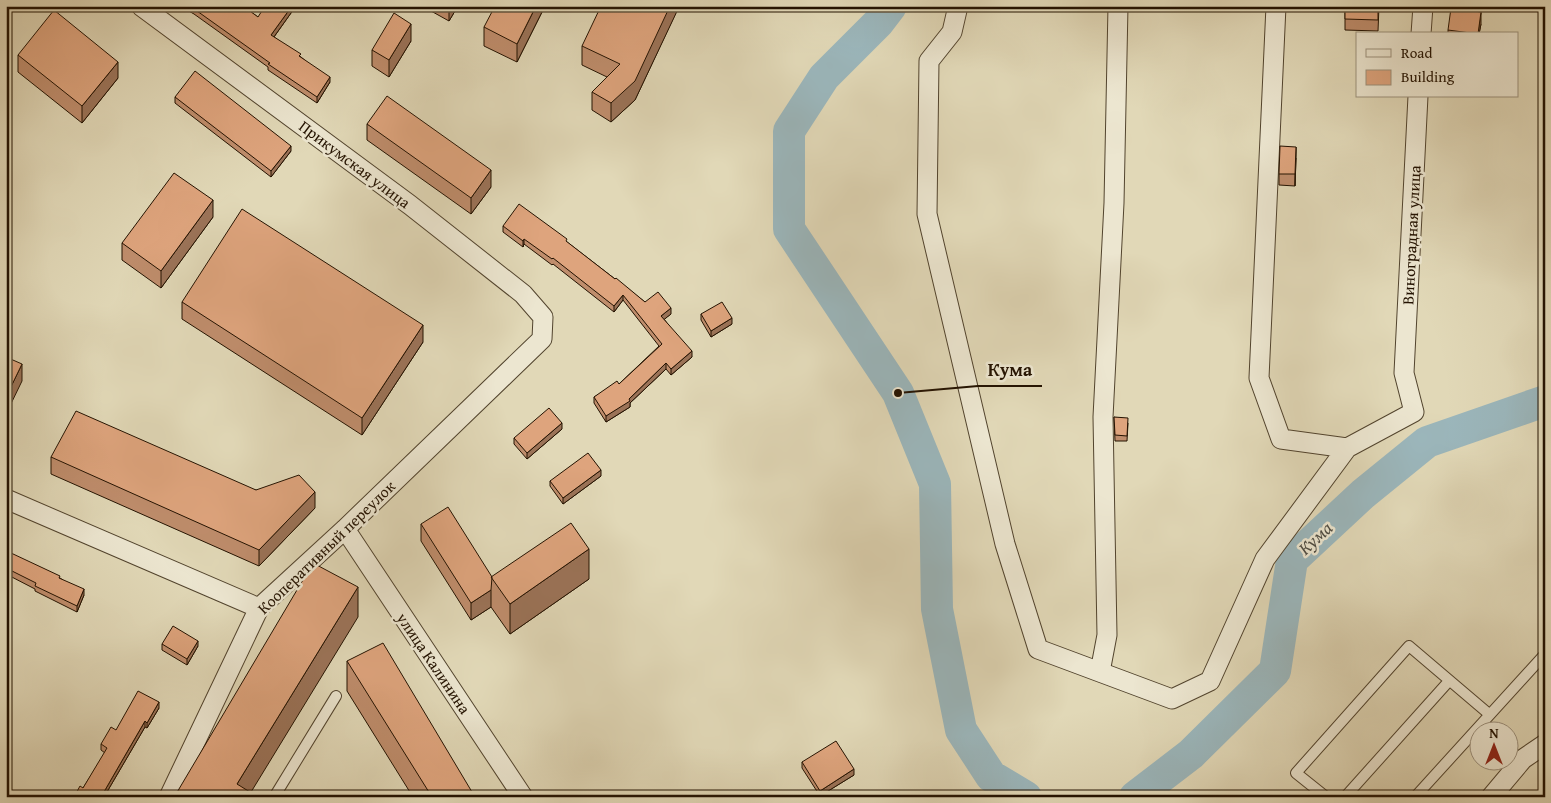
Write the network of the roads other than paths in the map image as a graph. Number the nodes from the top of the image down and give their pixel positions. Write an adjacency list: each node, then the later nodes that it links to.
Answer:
1 (142, 6): 8 (street, Прикумская улица)
2 (958, 6): 14 (street)
3 (1118, 6): 14 (street)
4 (1276, 6): 9 (street)
5 (1423, 6): 6 (street)
6 (1422, 32)
7 (1418, 98): 9 (street, Виноградная улица)
8 (542, 339): 11 (street, Кооперативный переулок)
9 (1347, 448): 14 (street)
10 (6, 499): 12 (street)
11 (345, 530): 12 (street, Кооперативный переулок); 21 (street, улица Калинина)
12 (259, 608): 19 (street, Кооперативный переулок)
13 (1545, 654): 17 (lane)
14 (1100, 672)
15 (1449, 681): 17 (lane); 22 (lane); 23 (lane)
16 (336, 696): 20 (lane)
17 (1489, 714): 24 (lane)
18 (1545, 744): 25 (street)
19 (169, 797)
20 (280, 797)
21 (523, 797)
22 (1326, 797)
23 (1345, 797)
24 (1415, 797)
25 (1491, 797)

